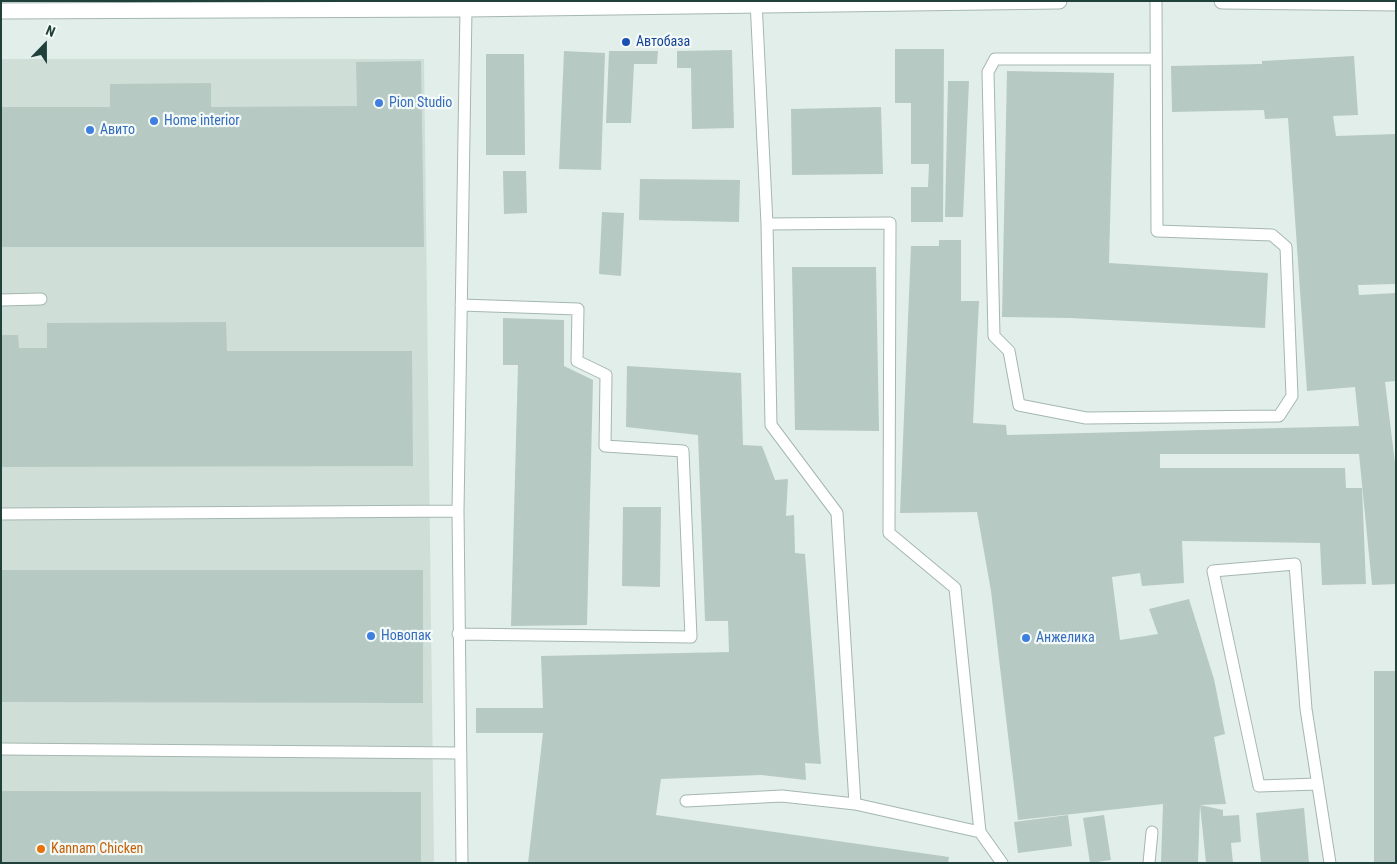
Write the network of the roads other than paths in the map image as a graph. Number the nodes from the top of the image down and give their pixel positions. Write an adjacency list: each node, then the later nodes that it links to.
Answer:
1 (1059, 1): 4 (street)
2 (1156, 1): 8 (lane)
3 (1222, 1): 5 (street)
4 (756, 3): 6 (street); 9 (lane)
5 (1396, 3)
6 (466, 9): 7 (street); 12 (lane)
7 (1, 12)
8 (1154, 59): 8 (lane)
9 (767, 224): 20 (lane); 21 (lane)
10 (41, 299): 11 (lane)
11 (1, 300)
12 (461, 305): 13 (lane); 15 (lane)
13 (458, 511): 14 (lane); 15 (lane)
14 (1, 514)
15 (458, 634): 17 (lane)
16 (1, 749): 17 (lane)
17 (459, 753): 23 (lane)
18 (1317, 784): 18 (lane); 26 (lane)
19 (686, 801): 20 (lane)
20 (855, 804): 21 (lane)
21 (980, 832): 24 (lane)
22 (1152, 832): 25 (lane)
23 (462, 863)
24 (1002, 863)
25 (1149, 863)
26 (1330, 863)

